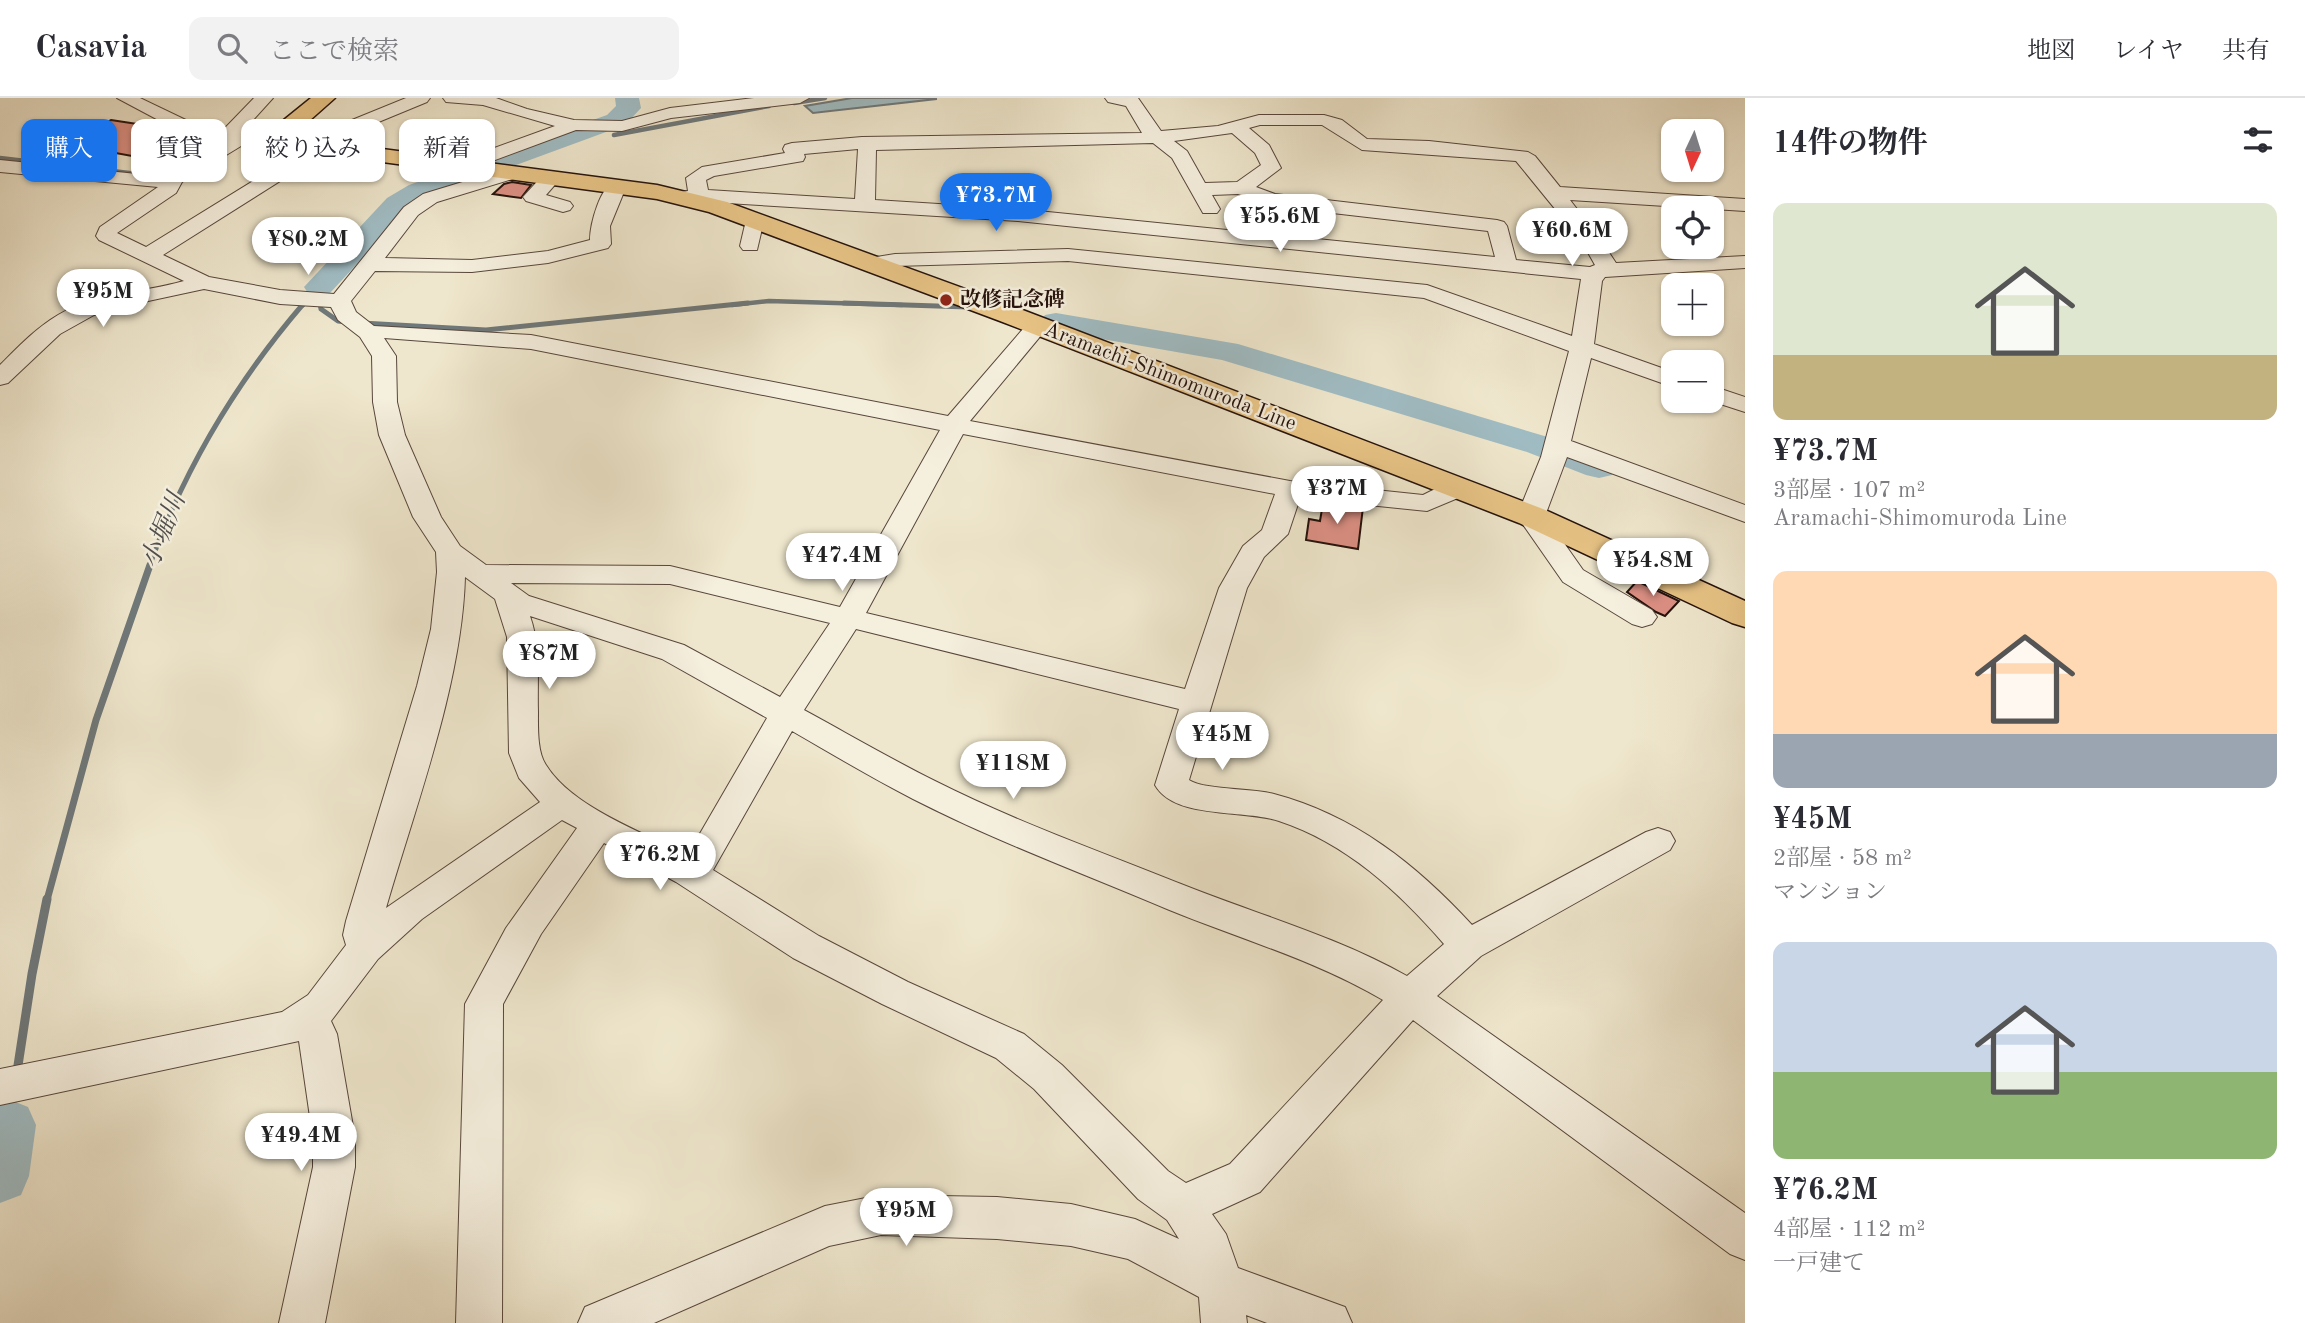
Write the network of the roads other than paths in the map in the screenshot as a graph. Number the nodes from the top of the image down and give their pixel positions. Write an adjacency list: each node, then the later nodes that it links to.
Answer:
1 (126, 98): 15 (street)
2 (264, 98): 15 (street)
3 (324, 98): 10 (main road)
4 (421, 98): 11 (street)
5 (452, 98): 9 (street)
6 (800, 98): 8 (street)
7 (1114, 98): 16 (street)
8 (662, 106): 12 (street)
9 (526, 113): 12 (street); 14 (street)
10 (299, 119)
11 (368, 119)
12 (577, 125): 19 (street)
13 (1234, 127): 16 (street); 27 (street); 29 (street)
14 (495, 131)
15 (236, 136): 17 (street); 25 (street)
16 (1158, 136): 18 (street); 28 (street)
17 (241, 137)
18 (867, 145): 30 (street); 31 (street)
19 (495, 163)
20 (0, 166): 25 (street)
21 (495, 170): 22 (main road, Aramachi-Shimomuroda Line)
22 (550, 180): 26 (main road, Aramachi-Shimomuroda Line); 33 (street)
23 (265, 182): 37 (street)
24 (460, 182): 39 (street)
25 (172, 183): 37 (street)
26 (616, 187): 30 (main road, Aramachi-Shimomuroda Line); 39 (street)
27 (1240, 188): 28 (street); 41 (street)
28 (1201, 190): 35 (street)
29 (1555, 193): 32 (street); 43 (street)
30 (690, 197): 31 (street); 40 (main road, Aramachi-Shimomuroda Line)
31 (865, 205): 34 (street)
32 (1745, 205)
33 (563, 206)
34 (1018, 215): 35 (street); 36 (street)
35 (1215, 234): 41 (street); 42 (street)
36 (1016, 254): 40 (street); 42 (street)
37 (146, 256): 44 (street)
38 (1745, 261): 43 (street)
39 (368, 264): 45 (street)
40 (872, 264): 46 (main road, Aramachi-Shimomuroda Line)
41 (1507, 264): 43 (street)
42 (1228, 270): 47 (street)
43 (1602, 272): 47 (street)
44 (203, 282): 45 (street); 49 (street)
45 (351, 316): 52 (street); 58 (street)
46 (1037, 327): 52 (street); 54 (main road, Aramachi-Shimomuroda Line)
47 (1582, 347): 48 (street); 53 (street)
48 (1661, 376)
49 (0, 379)
50 (1724, 397): 51 (street)
51 (1745, 405)
52 (955, 426): 55 (street); 63 (street)
53 (1555, 449): 56 (street); 57 (street)
54 (1453, 485): 55 (street); 57 (main road, Aramachi-Shimomuroda Line)
55 (1290, 489): 64 (street)
56 (1745, 514)
57 (1531, 516): 61 (main road, Aramachi-Shimomuroda Line); 62 (street)
58 (450, 552): 59 (street); 71 (street)
59 (478, 574): 60 (street); 63 (street)
60 (508, 595): 65 (street); 66 (street)
61 (1745, 615)
62 (1642, 617)
63 (847, 620): 64 (street); 65 (street)
64 (1196, 702): 70 (street)
65 (786, 713): 69 (street); 72 (street)
66 (564, 806): 67 (street); 71 (street)
67 (600, 826): 69 (street); 79 (street)
68 (1658, 841): 70 (street)
69 (688, 872): 75 (street)
70 (1468, 945): 72 (street)
71 (365, 948): 73 (street)
72 (1410, 997): 75 (street); 76 (street)
73 (309, 1016): 74 (street); 78 (street)
74 (0, 1087)
75 (1182, 1206): 77 (street)
76 (1745, 1240)
77 (1223, 1303): 80 (street); 81 (street)
78 (302, 1323)
79 (478, 1323)
80 (601, 1323)
81 (1329, 1323)

